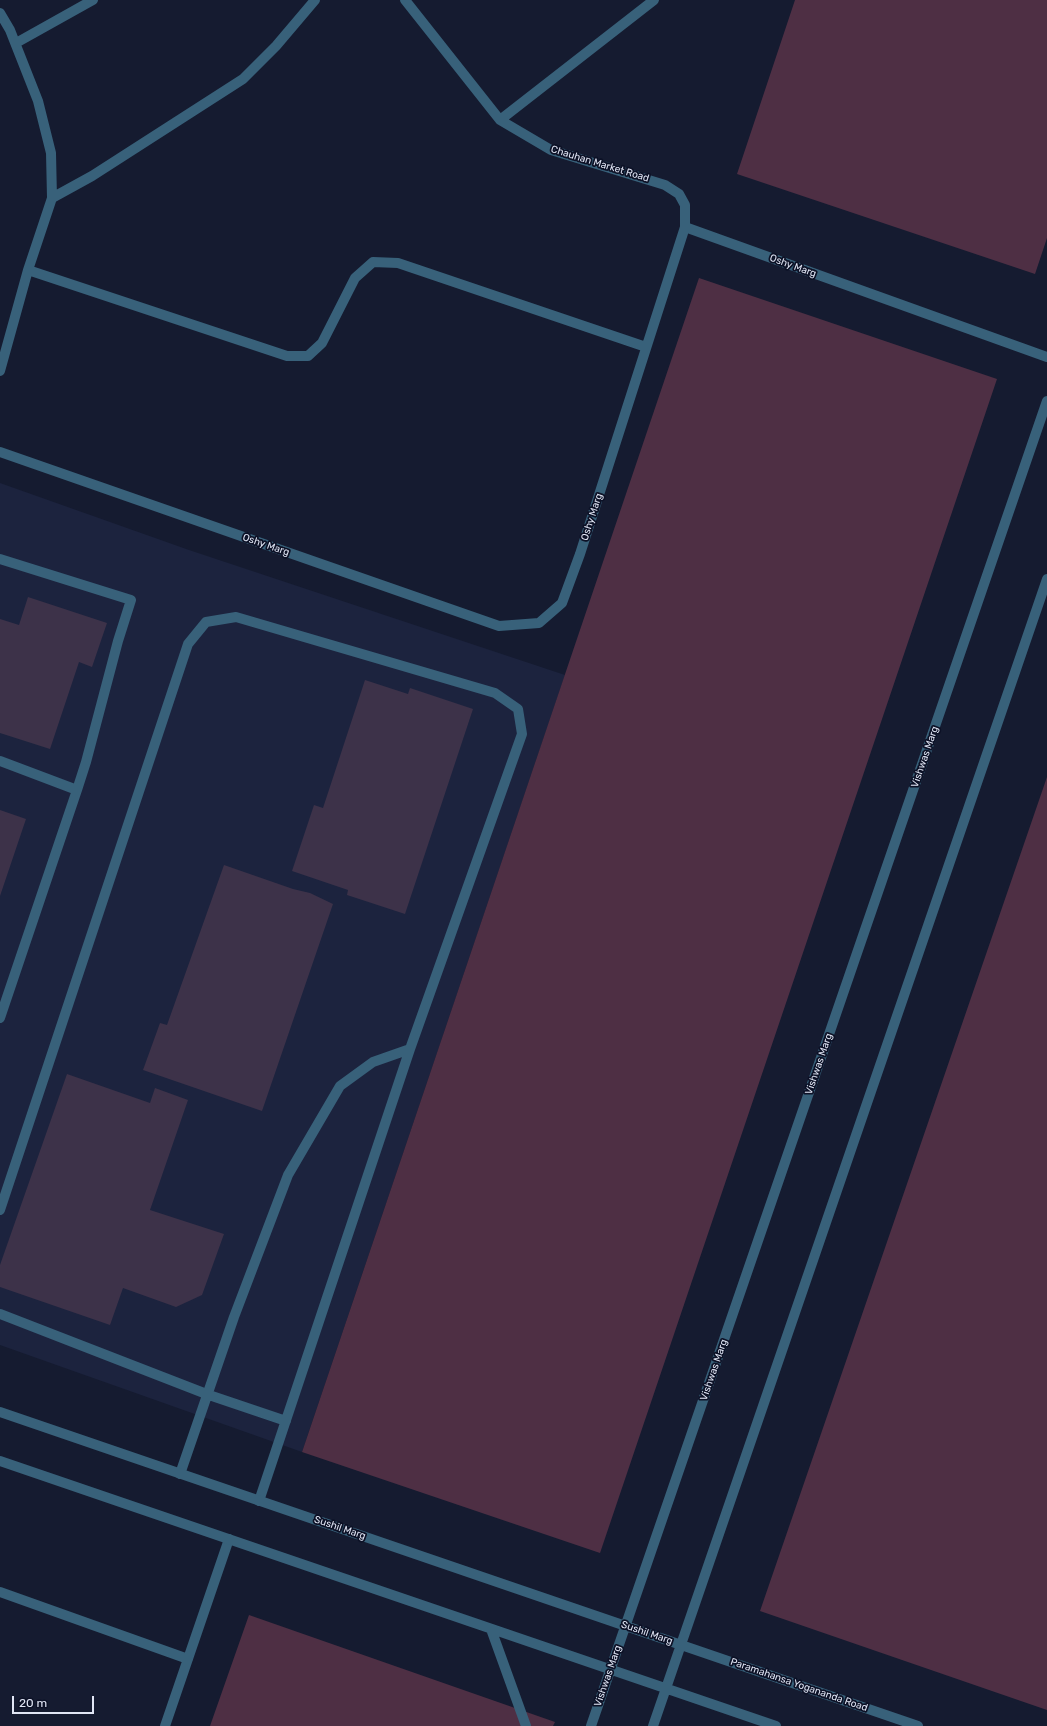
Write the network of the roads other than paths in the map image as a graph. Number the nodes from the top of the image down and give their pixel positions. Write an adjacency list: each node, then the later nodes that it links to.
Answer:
1 (93, 0): 6 (street)
2 (315, 0): 8 (street)
3 (405, 0): 7 (street, Chauhan Market Road)
4 (654, 0): 7 (street)
5 (0, 12): 6 (street)
6 (16, 43): 8 (street)
7 (500, 120): 9 (street, Chauhan Market Road)
8 (52, 198): 10 (street)
9 (685, 226): 11 (street, Oshy Marg); 12 (street, Oshy Marg)
10 (28, 270): 11 (street); 13 (street)
11 (646, 346): 15 (street, Oshy Marg)
12 (1047, 357)
13 (0, 371)
14 (1047, 401): 32 (street, Vishwas Marg)
15 (0, 452)
16 (0, 559): 19 (street)
17 (1047, 579): 34 (street)
18 (0, 761): 19 (street)
19 (77, 790): 20 (street)
20 (0, 1018)
21 (410, 1049): 22 (street); 24 (street); 26 (street)
22 (0, 1210)
23 (0, 1314): 24 (street)
24 (209, 1394): 26 (street); 28 (street)
25 (0, 1412): 28 (street, Sushil Marg)
26 (286, 1421): 29 (street)
27 (0, 1461): 30 (street)
28 (180, 1474): 29 (street, Sushil Marg)
29 (259, 1501): 32 (street, Sushil Marg)
30 (229, 1539): 33 (street); 35 (street)
31 (0, 1592): 35 (street)
32 (626, 1626): 34 (street, Sushil Marg); 36 (street, Vishwas Marg)
33 (491, 1629): 36 (street); 39 (street)
34 (681, 1645): 37 (street); 43 (street, Paramahansa Yogananda Road)
35 (188, 1659): 38 (street)
36 (611, 1670): 37 (street); 40 (street, Vishwas Marg)
37 (666, 1688): 41 (street); 42 (street)
38 (165, 1726)
39 (526, 1726)
40 (591, 1726)
41 (653, 1726)
42 (776, 1726)
43 (918, 1726)

